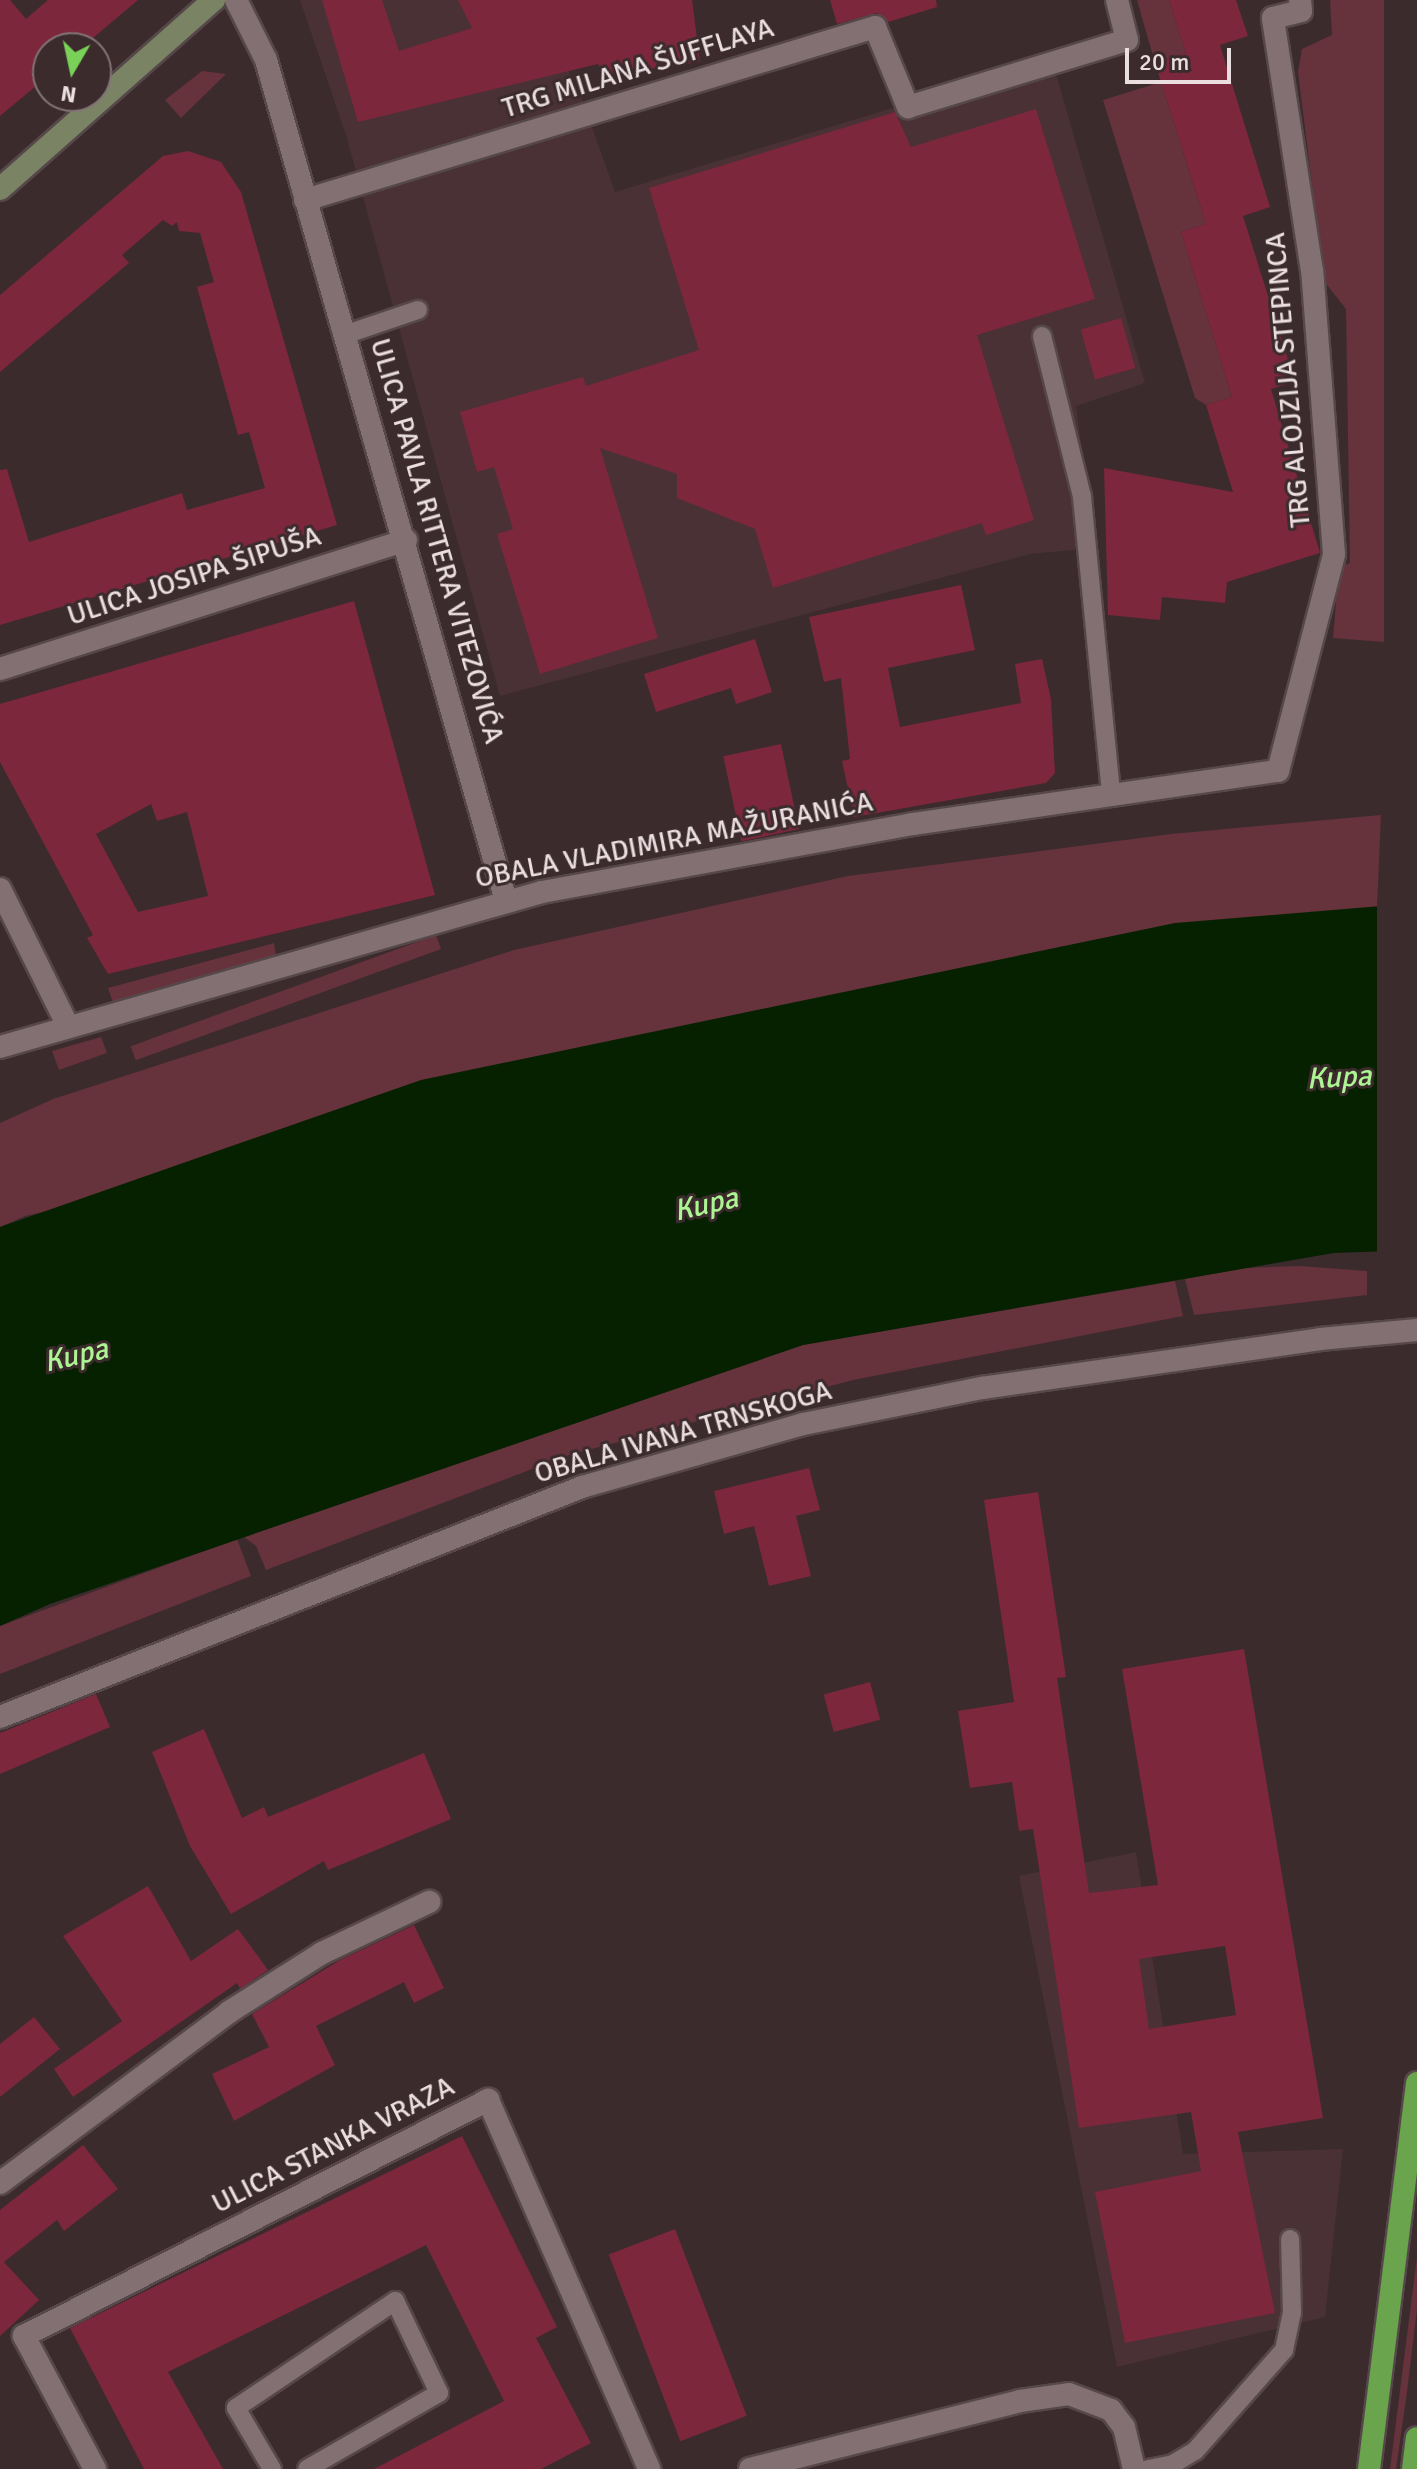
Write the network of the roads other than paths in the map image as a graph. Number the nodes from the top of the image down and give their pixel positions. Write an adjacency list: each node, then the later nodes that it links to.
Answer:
1 (214, 0): 5 (main road)
2 (236, 0): 6 (street, ULICA PAVLA RITTERA VITEZOVIĆA)
3 (1117, 0): 6 (street, TRG MILANA ŠUFFLAYA)
4 (1300, 0): 12 (street, TRG ALOJZIJA STEPINCA)
5 (0, 189)
6 (305, 200): 8 (street, ULICA PAVLA RITTERA VITEZOVIĆA)
7 (418, 310): 8 (lane)
8 (347, 334): 10 (street, ULICA PAVLA RITTERA VITEZOVIĆA)
9 (1042, 336): 13 (lane)
10 (406, 540): 11 (street, ULICA JOSIPA ŠIPUŠA); 15 (street, ULICA PAVLA RITTERA VITEZOVIĆA)
11 (0, 669)
12 (1278, 771): 13 (street, OBALA VLADIMIRA MAŽURANIĆA)
13 (1111, 793): 15 (street, OBALA VLADIMIRA MAŽURANIĆA)
14 (0, 889): 16 (street)
15 (506, 901): 16 (street, OBALA VLADIMIRA MAŽURANIĆA)
16 (68, 1026): 17 (street, OBALA VLADIMIRA MAŽURANIĆA)
17 (0, 1047)
18 (1417, 1330): 19 (street, OBALA IVANA TRNSKOGA)
19 (0, 1717)
20 (429, 1902): 22 (street)
21 (1417, 2083): 32 (highway)
22 (0, 2183)
23 (1290, 2239): 31 (lane)
24 (1417, 2438): 33 (highway)
25 (95, 2469): 28 (street, ULICA STANKA VRAZA)
26 (272, 2469): 27 (lane)
27 (307, 2469)
28 (649, 2469)
29 (750, 2469): 30 (street)
30 (1134, 2469)
31 (1148, 2469)
32 (1369, 2469)
33 (1413, 2469)

